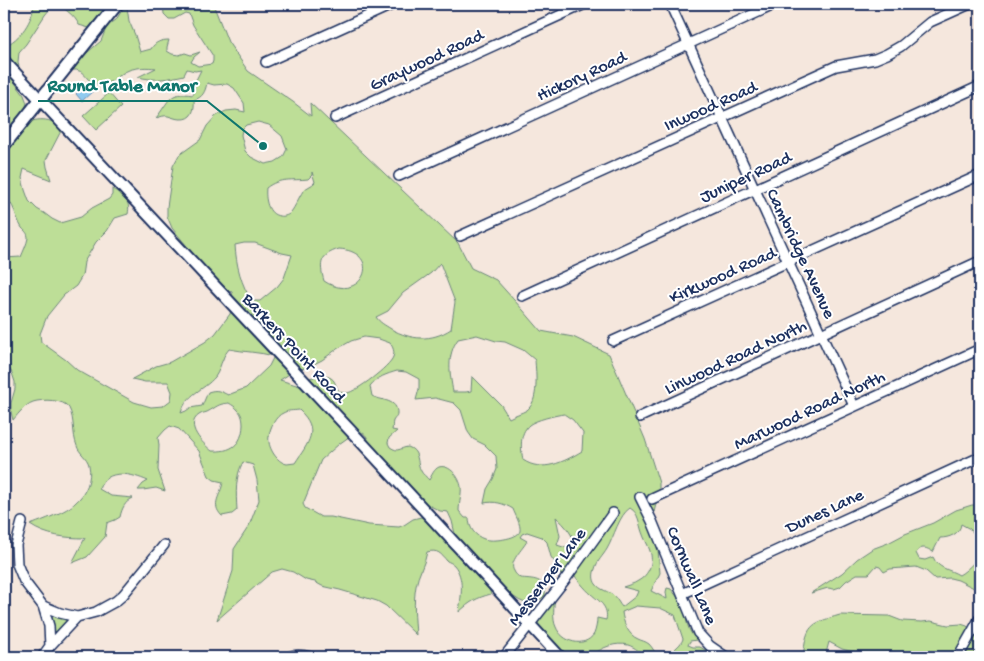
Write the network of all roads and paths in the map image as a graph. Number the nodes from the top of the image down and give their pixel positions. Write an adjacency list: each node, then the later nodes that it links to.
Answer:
1 (117, 4): 11 (main road)
2 (585, 4): 13 (street, Graywood Road)
3 (670, 4): 7 (street, Cambridge Avenue)
4 (776, 4): 7 (street, Hickory Road)
5 (970, 4): 12 (street, Inwood Road)
6 (390, 5): 9 (street)
7 (688, 44): 12 (street, Cambridge Avenue); 16 (street, Hickory Road)
8 (4, 61): 11 (street, Barkers Point Road)
9 (266, 62)
10 (980, 86): 17 (street, Juniper Road)
11 (40, 100): 14 (main road); 37 (street, Barkers Point Road)
12 (722, 117): 17 (street, Cambridge Avenue); 18 (street, Inwood Road)
13 (335, 118)
14 (4, 145)
15 (980, 175): 19 (street, Kirkwood Road)
16 (399, 176)
17 (755, 189): 19 (street, Cambridge Avenue); 21 (street, Juniper Road)
18 (460, 236)
19 (788, 262): 22 (street, Cambridge Avenue); 23 (street, Kirkwood Road)
20 (980, 262): 22 (street, Linwood Road North)
21 (522, 296)
22 (821, 334): 25 (street, Cambridge Avenue); 26 (street, Linwood Road North)
23 (613, 341)
24 (980, 349): 25 (street, Marwood Road North)
25 (854, 406): 29 (street, Marwood Road North)
26 (640, 417)
27 (980, 457): 33 (street, Dunes Lane)
28 (640, 497): 33 (street, Cornwall Lane)
29 (652, 499)
30 (613, 513): 37 (street, Messenger Lane)
31 (22, 522): 34 (street)
32 (164, 545): 35 (street)
33 (682, 594): 44 (street, Cornwall Lane)
34 (43, 606): 35 (street); 38 (street)
35 (78, 617): 38 (street)
36 (980, 618): 45 (street)
37 (530, 625): 42 (street, Messenger Lane); 43 (street, Barkers Point Road)
38 (50, 646): 39 (street)
39 (42, 657)
40 (288, 657): 41 (street)
41 (311, 657)
42 (504, 657)
43 (560, 657)
44 (726, 657)
45 (958, 657)

